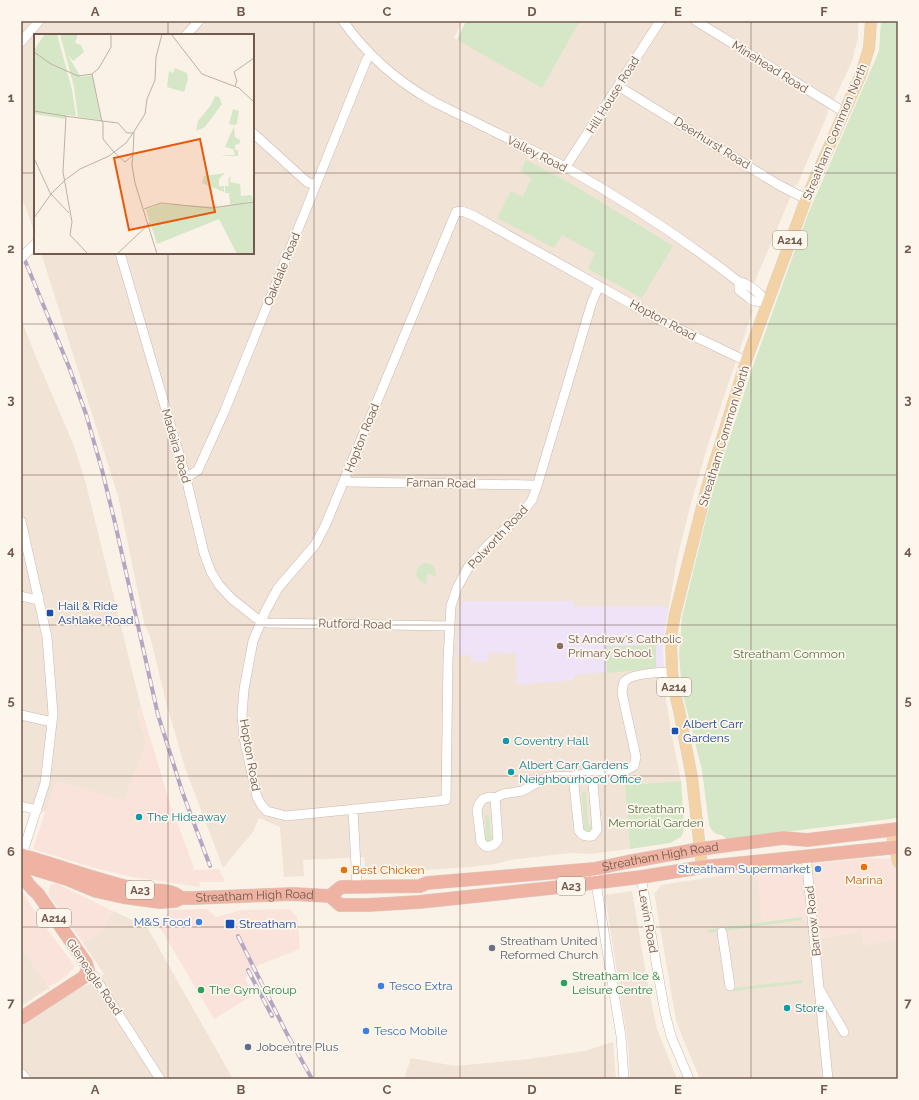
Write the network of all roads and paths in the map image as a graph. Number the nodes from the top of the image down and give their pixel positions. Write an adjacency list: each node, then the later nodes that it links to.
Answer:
1 (39, 21): 8 (street)
2 (199, 21): 7 (street)
3 (343, 21): 9 (street, Valley Road)
4 (660, 21): 10 (street, Hill House Road)
5 (696, 21): 11 (street, Minehead Road)
6 (871, 21): 11 (main road, Streatham Common North / A214)
7 (187, 34)
8 (21, 42)
9 (370, 54): 13 (street, Valley Road); 14 (street, Oakdale Road)
10 (618, 86): 13 (street, Hill House Road); 15 (street, Deerhurst Road)
11 (844, 112): 15 (main road, Streatham Common North / A214)
12 (254, 134): 14 (street)
13 (565, 168): 20 (street, Valley Road)
14 (315, 185): 22 (street, Oakdale Road)
15 (806, 199): 20 (main road, Streatham Common North / A214)
16 (34, 245): 18 (street, bridge)
17 (120, 254): 22 (street, Madeira Road)
18 (21, 258)
19 (599, 286): 21 (street, Hopton Road); 23 (street, Hopton Road); 24 (street, Polworth Road)
20 (767, 302): 21 (main road, Streatham Common North / A214)
21 (746, 361): 30 (main road, Streatham Common North / A214)
22 (186, 478): 28 (street, Madeira Road)
23 (345, 480): 24 (street, Farnan Road); 28 (street, Hopton Road)
24 (537, 486): 29 (street, Polworth Road)
25 (21, 521): 27 (street)
26 (21, 596): 27 (street)
27 (39, 598): 32 (street)
28 (260, 621): 29 (street, Rutford Road); 37 (street, Hopton Road)
29 (450, 626): 37 (street, Polworth Road)
30 (672, 673): 33 (street); 41 (main road, Streatham Common North / A214)
31 (21, 715): 32 (street)
32 (52, 722): 38 (street)
33 (592, 772): 34 (street); 34 (street)
34 (573, 776): 35 (street)
35 (495, 798): 35 (street)
36 (21, 806): 38 (street)
37 (353, 809): 50 (street)
38 (37, 810): 43 (street)
39 (894, 830): 40 (main road); 41 (highway, Streatham High Road / A23)
40 (896, 848): 42 (highway, Streatham High Road / A23); 44 (main road)
41 (700, 849): 45 (main road, Streatham Common North / A214); 46 (highway, Streatham High Road / A23)
42 (806, 856): 45 (highway, Streatham High Road / A23); 57 (street, Barrow Road)
43 (21, 860): 47 (highway, Streatham High Road / A23); 51 (highway, Gleneagle Road / A214); 53 (highway, Streatham High Road / A23)
44 (898, 862)
45 (702, 867): 48 (highway, Streatham High Road / A23)
46 (594, 869): 49 (street); 50 (highway, Streatham High Road / A23)
47 (52, 875): 51 (highway, A214); 53 (highway, Streatham High Road / A23)
48 (641, 877): 49 (highway, Streatham High Road / A23); 64 (street, Lewin Road)
49 (596, 882): 52 (highway, Streatham High Road / A23); 63 (street)
50 (357, 886): 52 (highway, Streatham High Road / A23)
51 (38, 894): 55 (highway, Gleneagle Road / A214)
52 (330, 896): 53 (highway, Streatham High Road / A23)
53 (181, 898)
54 (722, 932): 56 (street)
55 (88, 973): 58 (highway); 62 (street, Gleneagle Road)
56 (730, 986)
57 (819, 987): 59 (street, Barrow Road); 65 (street, Barrow Road)
58 (21, 1018)
59 (844, 1032)
60 (21, 1073): 61 (street)
61 (26, 1079)
62 (160, 1079)
63 (624, 1079)
64 (689, 1079)
65 (828, 1079)

